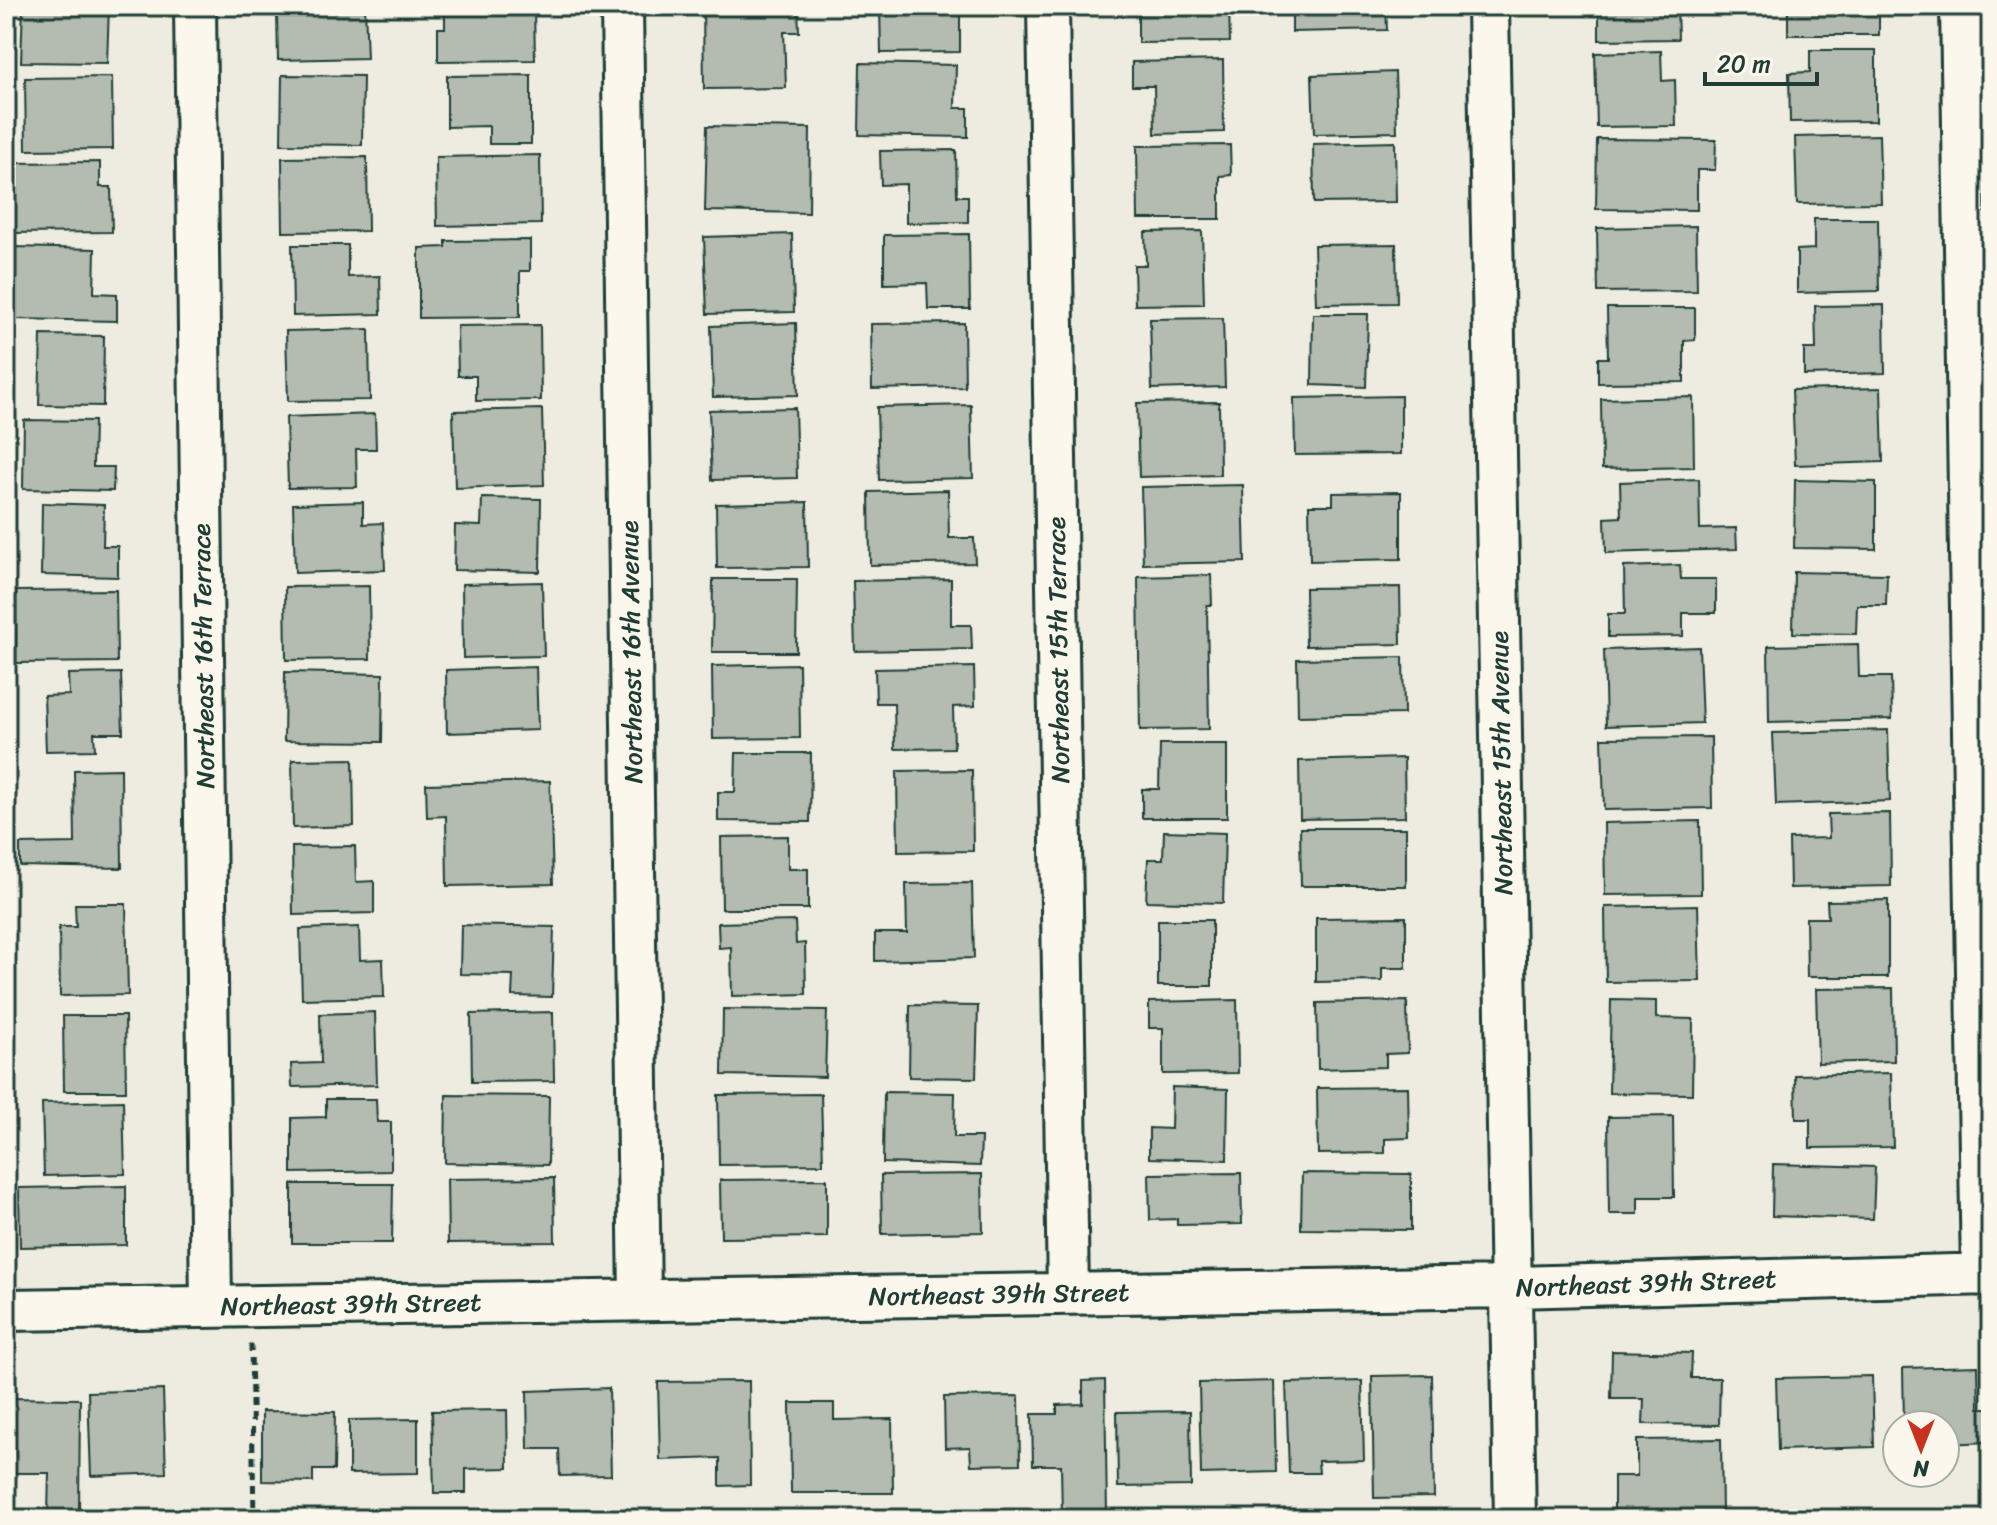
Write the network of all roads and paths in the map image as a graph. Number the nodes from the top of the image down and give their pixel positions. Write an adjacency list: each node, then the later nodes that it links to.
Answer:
1 (195, 6): 10 (street, Northeast 16th Terrace)
2 (622, 6): 9 (street, Northeast 16th Avenue)
3 (1048, 6): 8 (street, Northeast 15th Terrace)
4 (1488, 6): 7 (street, Northeast 15th Avenue)
5 (1961, 6): 6 (street)
6 (1986, 1274): 7 (street, Northeast 39th Street)
7 (1511, 1287): 8 (street, Northeast 39th Street); 14 (street, Northeast 15th Avenue)
8 (1068, 1294): 9 (street, Northeast 39th Street)
9 (640, 1299): 10 (street, Northeast 39th Street)
10 (211, 1306): 11 (street, Northeast 39th Street)
11 (6, 1310)
12 (251, 1343): 13 (path)
13 (254, 1519)
14 (1515, 1519)

